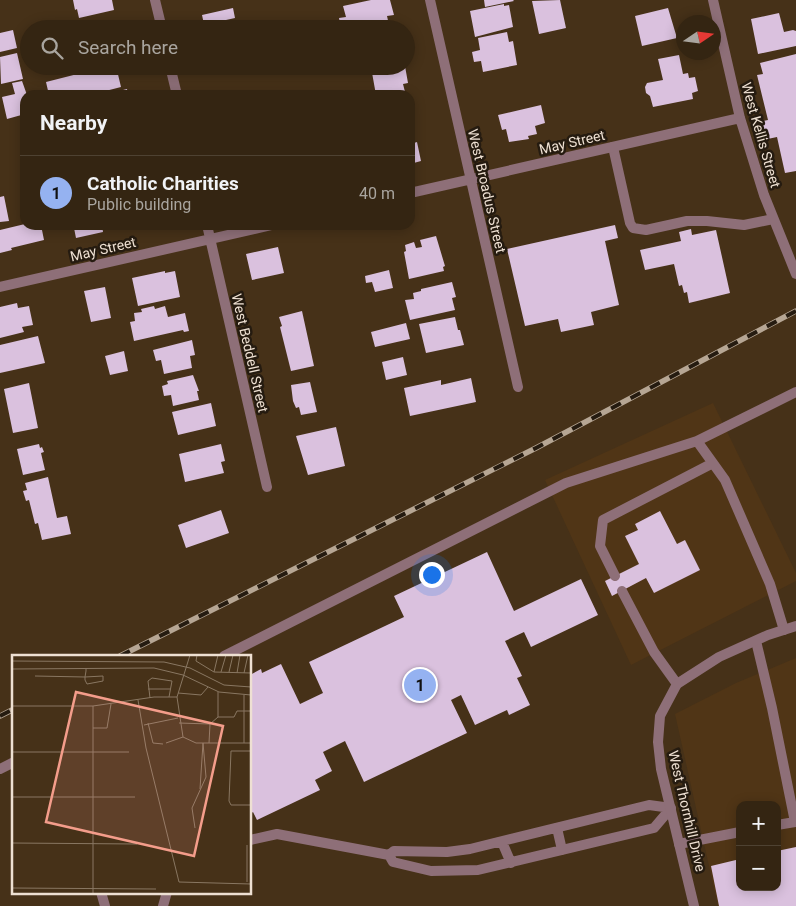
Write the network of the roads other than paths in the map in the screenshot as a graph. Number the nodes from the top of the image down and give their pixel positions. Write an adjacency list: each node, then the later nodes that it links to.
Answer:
1 (155, 0): 4 (street)
2 (430, 0): 9 (street, West Broadus Street)
3 (713, 0): 7 (street, West Kellis Street)
4 (160, 20)
5 (172, 75): 6 (street)
6 (176, 90)
7 (740, 118): 8 (street, May Street); 11 (street, West Kellis Street)
8 (613, 147): 9 (street, May Street); 11 (street)
9 (470, 180): 10 (street, May Street); 17 (street, West Broadus Street)
10 (415, 192)
11 (773, 219): 15 (street, West Kellis Street)
12 (207, 230): 14 (street, West Beddell Street)
13 (250, 230): 14 (street, May Street)
14 (210, 239): 16 (street, May Street); 21 (street, West Beddell Street)
15 (796, 274)
16 (0, 287)
17 (518, 387)
18 (796, 392): 19 (street)
19 (697, 441): 20 (street); 27 (street)
20 (713, 463): 22 (street); 25 (street)
21 (267, 486)
22 (615, 576)
23 (622, 591): 28 (street)
24 (796, 626): 25 (street)
25 (784, 630): 26 (street)
26 (756, 641): 28 (street); 32 (street)
27 (226, 655)
28 (677, 684): 31 (street, West Thornhill Drive)
29 (12, 763): 30 (street)
30 (0, 769)
31 (670, 808): 34 (street); 38 (street, West Thornhill Drive); 39 (street)
32 (795, 822): 33 (street)
33 (781, 824)
34 (557, 828): 37 (street); 39 (street)
35 (736, 833): 38 (street)
36 (251, 840): 41 (street)
37 (502, 842): 40 (street); 42 (street)
38 (679, 844): 44 (street, West Thornhill Drive)
39 (562, 850): 42 (street)
40 (447, 852): 41 (street); 43 (street)
41 (389, 855): 43 (street)
42 (510, 863): 43 (street)
43 (448, 871)
44 (694, 906)

